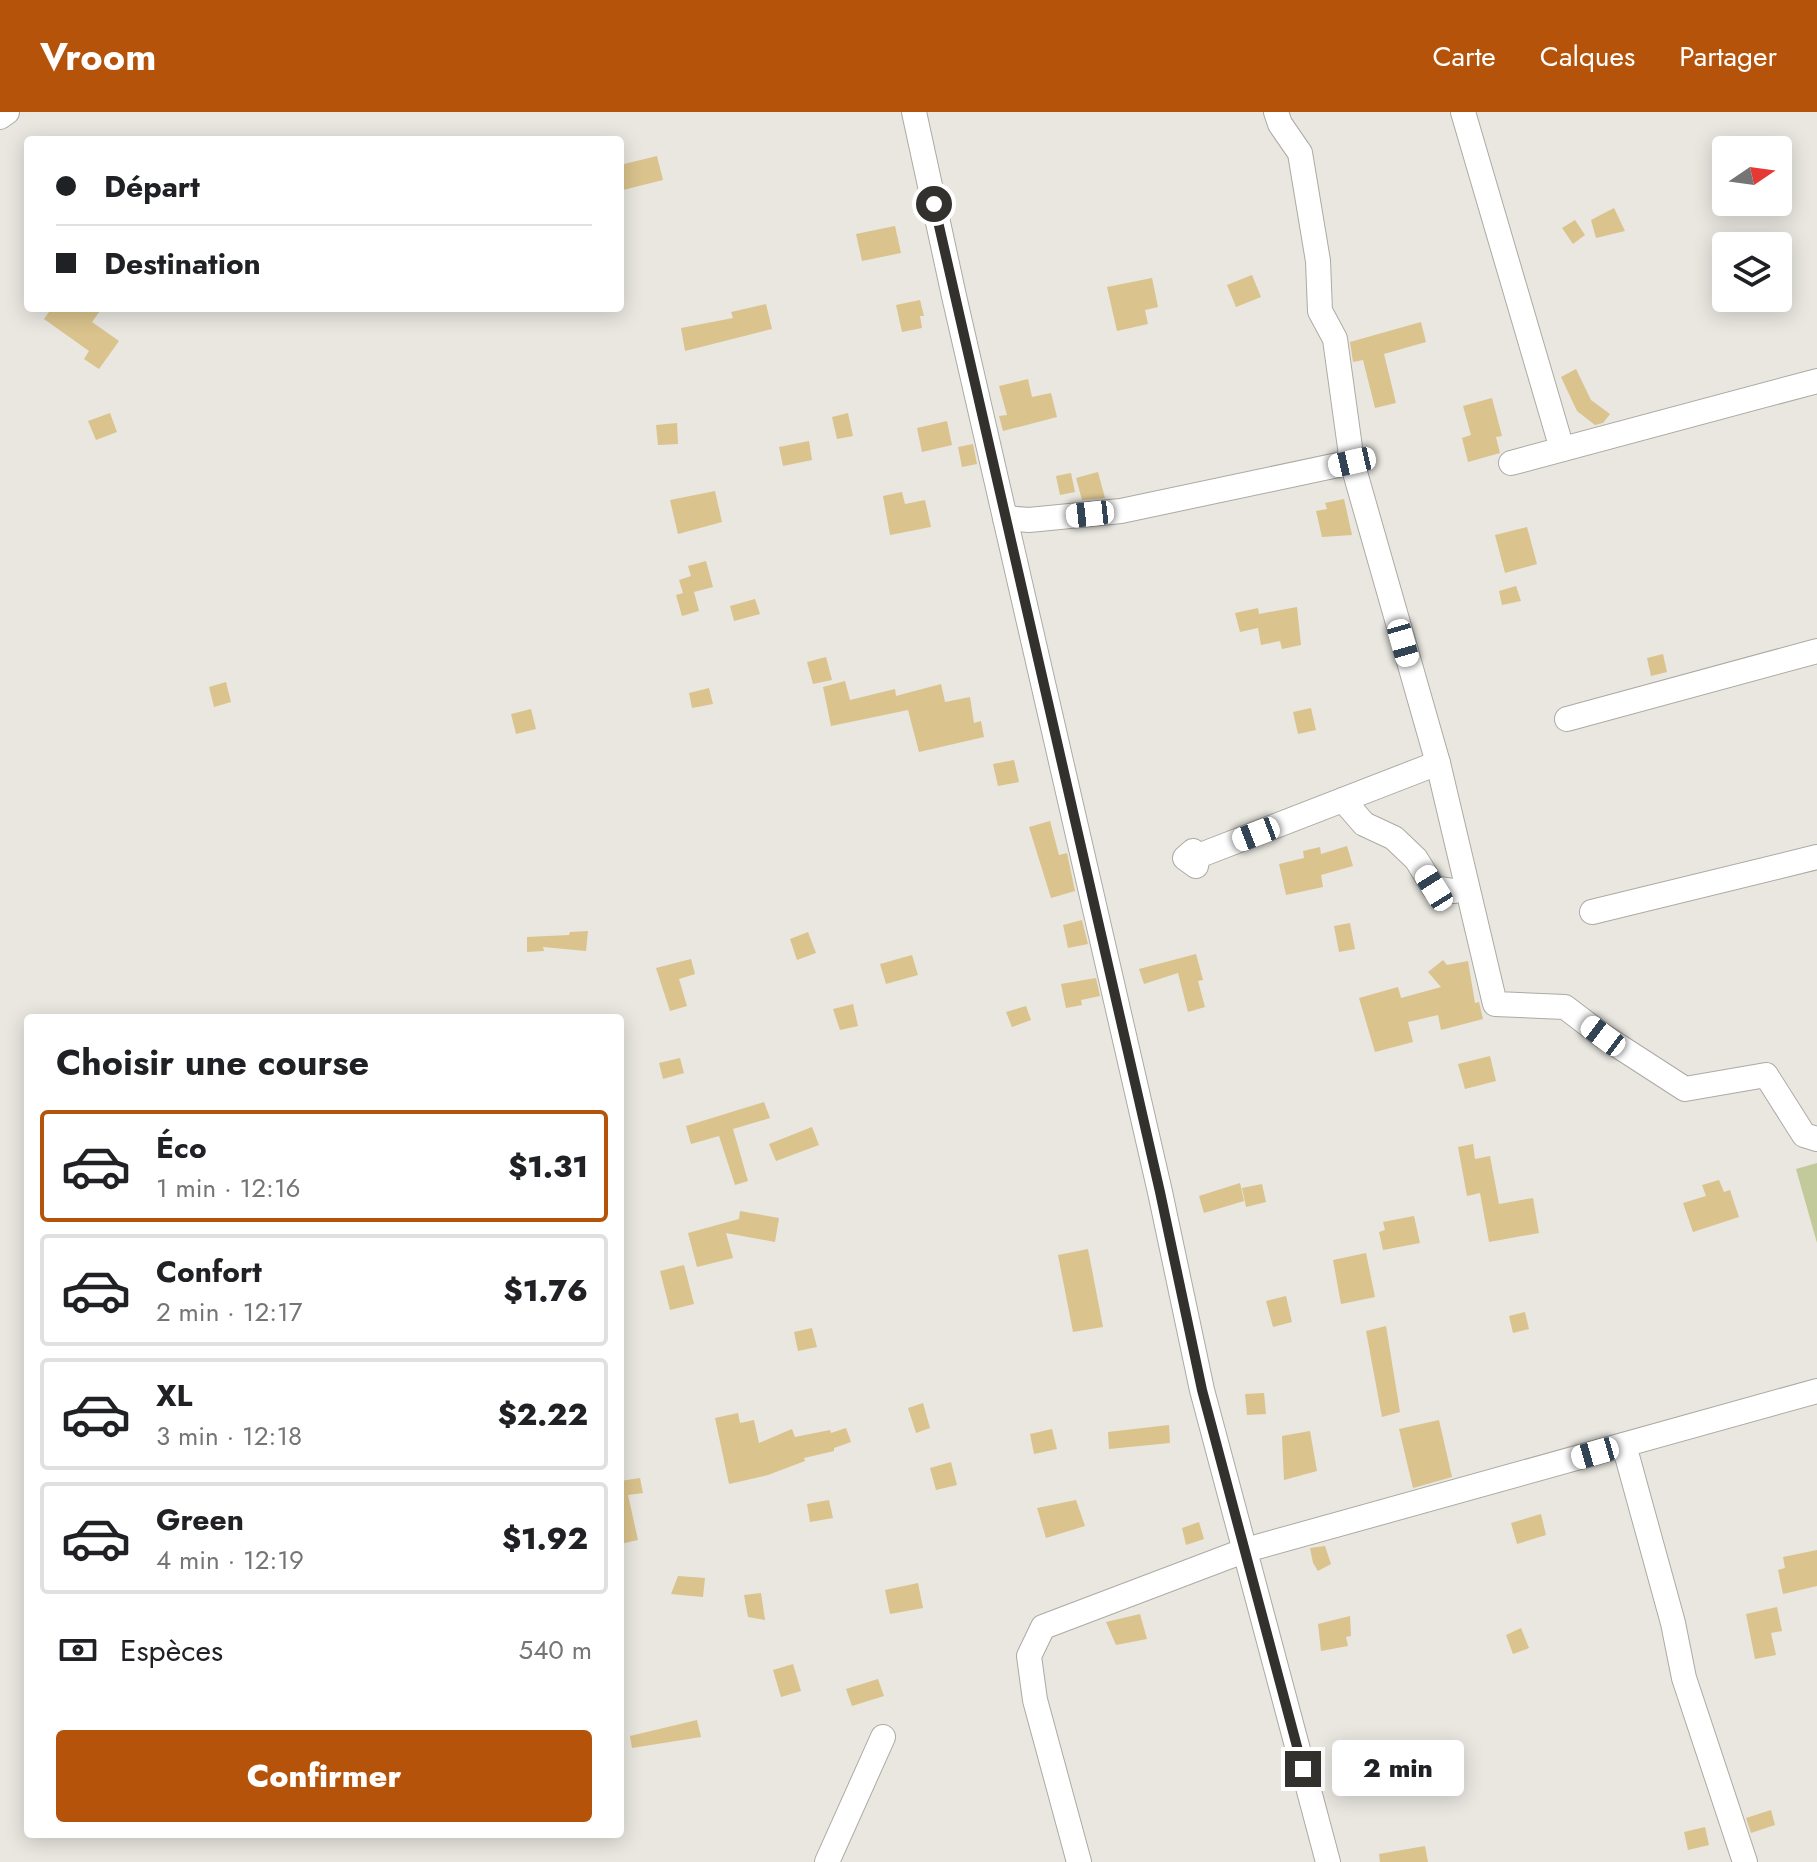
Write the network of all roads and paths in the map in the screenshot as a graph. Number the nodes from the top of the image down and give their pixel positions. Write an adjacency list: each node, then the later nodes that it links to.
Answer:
1 (7, 112): 5 (street)
2 (914, 112): 10 (street)
3 (1276, 112): 8 (street)
4 (1463, 112): 7 (street)
5 (0, 117)
6 (1817, 381): 7 (street)
7 (1562, 449): 9 (street)
8 (1352, 462): 10 (street); 13 (street)
9 (1511, 463)
10 (1005, 518): 22 (street)
11 (1817, 651): 12 (street)
12 (1567, 719)
13 (1438, 763): 14 (street); 17 (street)
14 (1343, 800): 15 (street); 17 (street)
15 (1198, 856)
16 (1817, 857): 18 (street)
17 (1467, 888): 19 (street)
18 (1592, 912)
19 (1817, 1139)
20 (1817, 1391): 21 (street)
21 (1624, 1445): 22 (street); 27 (street)
22 (1246, 1550): 25 (street); 26 (street)
23 (883, 1737): 24 (street)
24 (827, 1862)
25 (1079, 1862)
26 (1328, 1862)
27 (1745, 1862)

